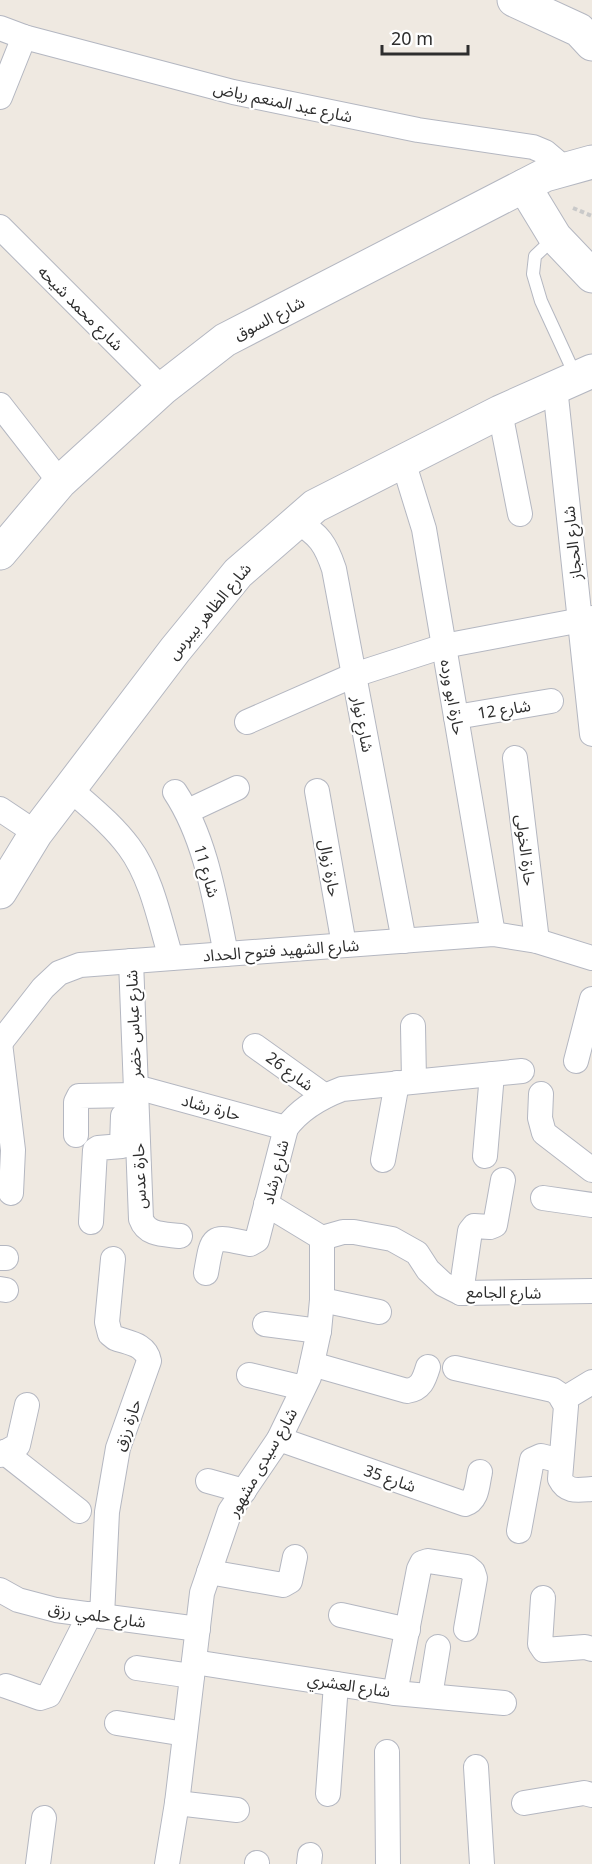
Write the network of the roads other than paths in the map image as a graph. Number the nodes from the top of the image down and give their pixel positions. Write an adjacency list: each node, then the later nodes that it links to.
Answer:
1 (513, 0): 3 (main road)
2 (0, 28): 4 (street, شارع عبد المنعم رياض)
3 (589, 29)
4 (24, 38): 5 (street); 6 (street, شارع عبد المنعم رياض)
5 (0, 97)
6 (578, 165): 7 (main road, شارع السوق)
7 (524, 186): 9 (main road); 12 (main road, شارع السوق)
8 (0, 228): 12 (street, شارع محمد شيحه)
9 (555, 237): 10 (main road); 11 (lane)
10 (592, 276)
11 (575, 379): 14 (main road, شارع الظاهر بيبرس); 20 (street, شارع الحجاز)
12 (162, 389): 16 (main road, شارع السوق)
13 (0, 405): 16 (street)
14 (500, 412): 15 (main road, شارع الظاهر بيبرس); 17 (street)
15 (403, 461): 18 (main road, شارع الظاهر بيبرس); 21 (street, حارة ابو ورده)
16 (60, 482): 19 (main road, شارع السوق)
17 (520, 514)
18 (297, 522): 22 (street, شارع نوار); 29 (main road, شارع الظاهر بيبرس)
19 (0, 553)
20 (586, 619): 21 (street); 26 (street, شارع الحجاز)
21 (444, 646): 22 (street); 24 (street, حارة ابو ورده)
22 (354, 675): 25 (street); 35 (street, شارع نوار)
23 (551, 701): 24 (street, شارع 12)
24 (456, 717): 34 (street, حارة ابو ورده)
25 (247, 722)
26 (592, 734)
27 (514, 758): 36 (street, حارة الخولى)
28 (237, 788): 38 (street, شارع 11)
29 (70, 789): 32 (main road, شارع الظاهر بيبرس); 39 (street)
30 (317, 791): 37 (street, حارة زوال)
31 (0, 809): 32 (street)
32 (36, 833): 33 (main road, شارع الظاهر بيبرس)
33 (0, 892)
34 (493, 934): 35 (street, شارع الشهيد فتوح الحداد); 36 (street, شارع الشهيد فتوح الحداد)
35 (404, 941): 37 (street, شارع الشهيد فتوح الحداد)
36 (537, 941): 40 (street, شارع الشهيد فتوح الحداد)
37 (344, 945): 38 (street, شارع الشهيد فتوح الحداد)
38 (226, 954): 39 (street, شارع الشهيد فتوح الحداد)
39 (171, 958): 41 (street, شارع الشهيد فتوح الحداد)
40 (592, 958)
41 (131, 961): 44 (street, شارع الشهيد فتوح الحداد); 52 (street, شارع عباس خضر)
42 (592, 999): 46 (street)
43 (413, 1026): 49 (street)
44 (0, 1043): 59 (street)
45 (255, 1046): 51 (street, شارع 26)
46 (576, 1061)
47 (522, 1071): 48 (street, شارع رشاد)
48 (492, 1074): 49 (street, شارع رشاد); 55 (street)
49 (405, 1082): 51 (street, شارع رشاد); 56 (street)
50 (541, 1094): 57 (street)
51 (325, 1096): 53 (street, شارع رشاد)
52 (136, 1098): 53 (street, حارة رشاد); 54 (street, حارة رشاد); 63 (street); 64 (street, حارة عدس)
53 (286, 1128): 61 (street, شارع رشاد)
54 (76, 1135)
55 (485, 1156)
56 (383, 1160)
57 (592, 1170)
58 (503, 1180): 69 (street)
59 (10, 1193)
60 (543, 1198): 62 (street)
61 (267, 1204): 65 (street); 67 (street, شارع رشاد)
62 (592, 1205)
63 (91, 1222)
64 (180, 1236)
65 (322, 1238): 69 (street, شارع الجامع); 70 (street, شارع سيدى مشهور)
66 (113, 1259): 95 (street, حارة رزق)
67 (206, 1273)
68 (592, 1291): 69 (street, شارع الجامع)
69 (461, 1293)
70 (322, 1300): 71 (street); 73 (street, شارع سيدى مشهور)
71 (380, 1312)
72 (265, 1324): 73 (street)
73 (319, 1331): 74 (street, شارع سيدى مشهور)
74 (312, 1364): 75 (street); 79 (street, شارع سيدى مشهور)
75 (428, 1367)
76 (455, 1368): 80 (street)
77 (249, 1375): 79 (street)
78 (592, 1382): 80 (street)
79 (303, 1388): 82 (street, شارع سيدى مشهور)
80 (564, 1399): 84 (street)
81 (27, 1405): 83 (street)
82 (279, 1439): 85 (street, شارع 35); 88 (street, شارع سيدى مشهور)
83 (2, 1454): 89 (street)
84 (561, 1461): 87 (street); 90 (street)
85 (480, 1472)
86 (208, 1481): 88 (street)
87 (592, 1489)
88 (244, 1491): 92 (street, شارع سيدى مشهور)
89 (79, 1511)
90 (519, 1531)
91 (295, 1557): 92 (street)
92 (209, 1572): 97 (street, شارع سيدى مشهور)
93 (0, 1590): 95 (street, شارع حلمي رزق)
94 (543, 1598): 101 (street)
95 (96, 1615): 97 (street, شارع حلمي رزق); 105 (street, حارة رزق)
96 (342, 1616): 99 (street)
97 (198, 1629): 103 (street, شارع سيدى مشهور)
98 (466, 1629): 99 (street)
99 (408, 1630): 106 (street)
100 (438, 1647): 107 (street)
101 (592, 1649)
102 (138, 1668): 103 (street, شارع العشري)
103 (193, 1669): 104 (street, شارع العشري); 110 (street, شارع سيدى مشهور)
104 (336, 1684): 106 (street, شارع العشري); 113 (street)
105 (6, 1686)
106 (395, 1692): 107 (street, شارع العشري)
107 (430, 1696): 108 (street, شارع العشري)
108 (504, 1703)
109 (117, 1723): 110 (street)
110 (185, 1734): 115 (street, شارع سيدى مشهور)
111 (387, 1752): 121 (street)
112 (476, 1767): 122 (street)
113 (328, 1794)
114 (592, 1795): 116 (street)
115 (177, 1803): 117 (street); 120 (street, شارع سيدى مشهور)
116 (524, 1803)
117 (237, 1810)
118 (44, 1818): 119 (street)
119 (38, 1864)
120 (167, 1864)
121 (388, 1864)
122 (482, 1864)

